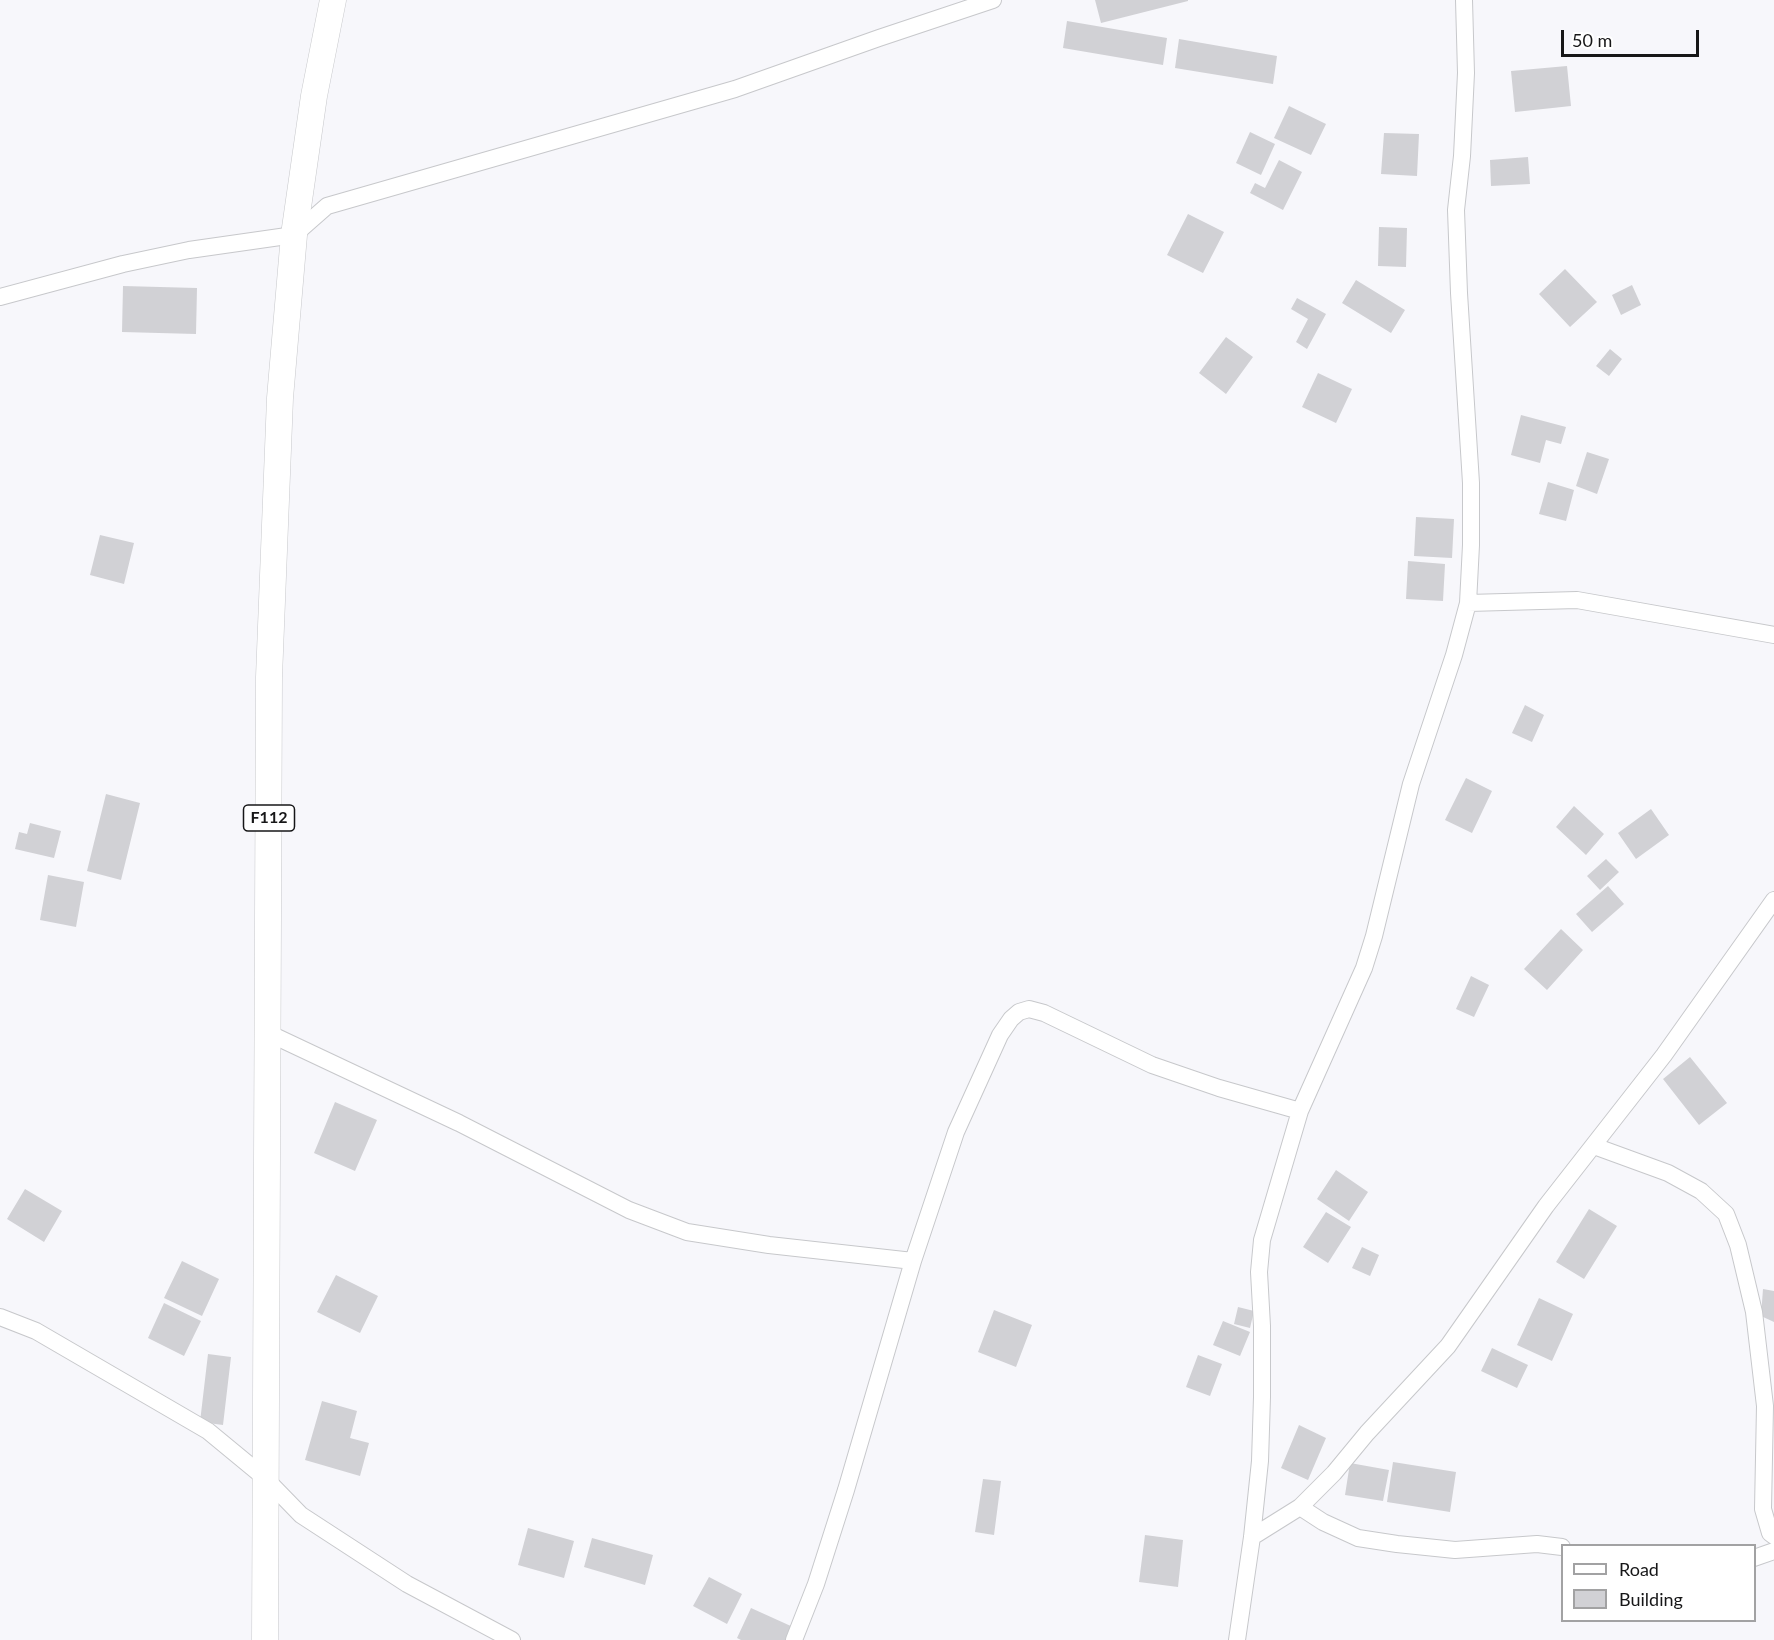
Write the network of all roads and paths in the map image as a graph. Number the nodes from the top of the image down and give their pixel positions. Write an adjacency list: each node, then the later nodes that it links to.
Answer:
1 (333, 0): 4 (main road, F112)
2 (993, 0): 4 (street)
3 (1464, 0): 6 (street)
4 (294, 235): 5 (street); 9 (main road, F112)
5 (0, 297)
6 (1468, 603): 7 (street); 10 (street)
7 (1774, 635)
8 (1774, 900): 11 (street)
9 (268, 1033): 12 (street); 14 (main road, F112)
10 (1300, 1111): 12 (street); 17 (street)
11 (1594, 1146): 15 (street); 16 (street)
12 (913, 1261): 23 (street)
13 (0, 1317): 14 (street)
14 (265, 1478): 21 (main road, F112); 22 (street)
15 (1300, 1507): 17 (street); 18 (street)
16 (1774, 1536)
17 (1252, 1537): 24 (street)
18 (1561, 1546)
19 (1774, 1551): 20 (street)
20 (1756, 1558)
21 (265, 1640)
22 (512, 1640)
23 (794, 1640)
24 (1237, 1640)

